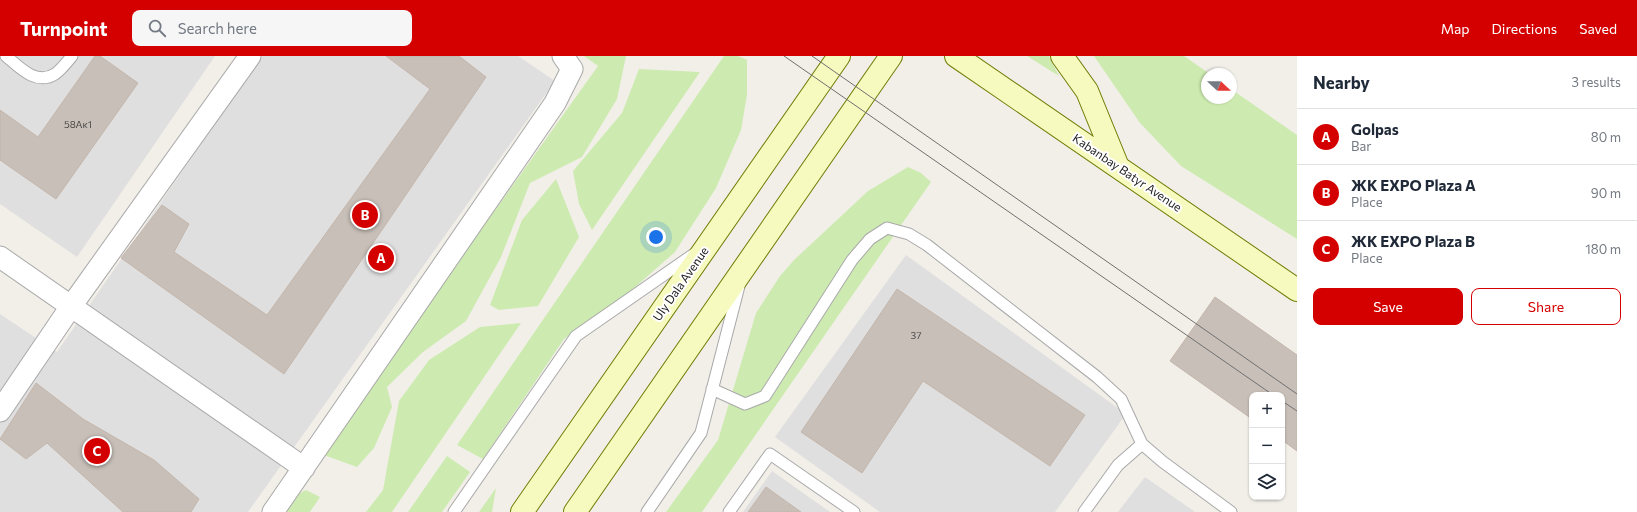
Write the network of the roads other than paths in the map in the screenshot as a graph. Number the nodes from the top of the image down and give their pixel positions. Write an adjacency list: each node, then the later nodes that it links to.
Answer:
1 (6, 56): 2 (lane)
2 (72, 56)
3 (250, 56): 14 (street)
4 (563, 56): 18 (street)
5 (839, 56): 10 (main road, Uly Dala Avenue)
6 (891, 56): 12 (main road)
7 (956, 56): 9 (main road, Kabanbay Batyr Avenue)
8 (1062, 56): 9 (main road)
9 (1118, 167): 13 (main road, Kabanbay Batyr Avenue)
10 (708, 245): 20 (lane); 21 (main road, Uly Dala Avenue)
11 (0, 257): 14 (street)
12 (744, 269): 15 (lane); 22 (main road)
13 (1297, 290)
14 (72, 305): 16 (street); 18 (street)
15 (712, 389): 17 (lane); 23 (lane)
16 (0, 411)
17 (1142, 444): 26 (lane); 27 (lane)
18 (304, 468): 19 (street)
19 (273, 512)
20 (454, 512)
21 (522, 512)
22 (575, 512)
23 (647, 512)
24 (729, 512): 25 (lane)
25 (854, 512)
26 (1084, 512)
27 (1231, 512)

